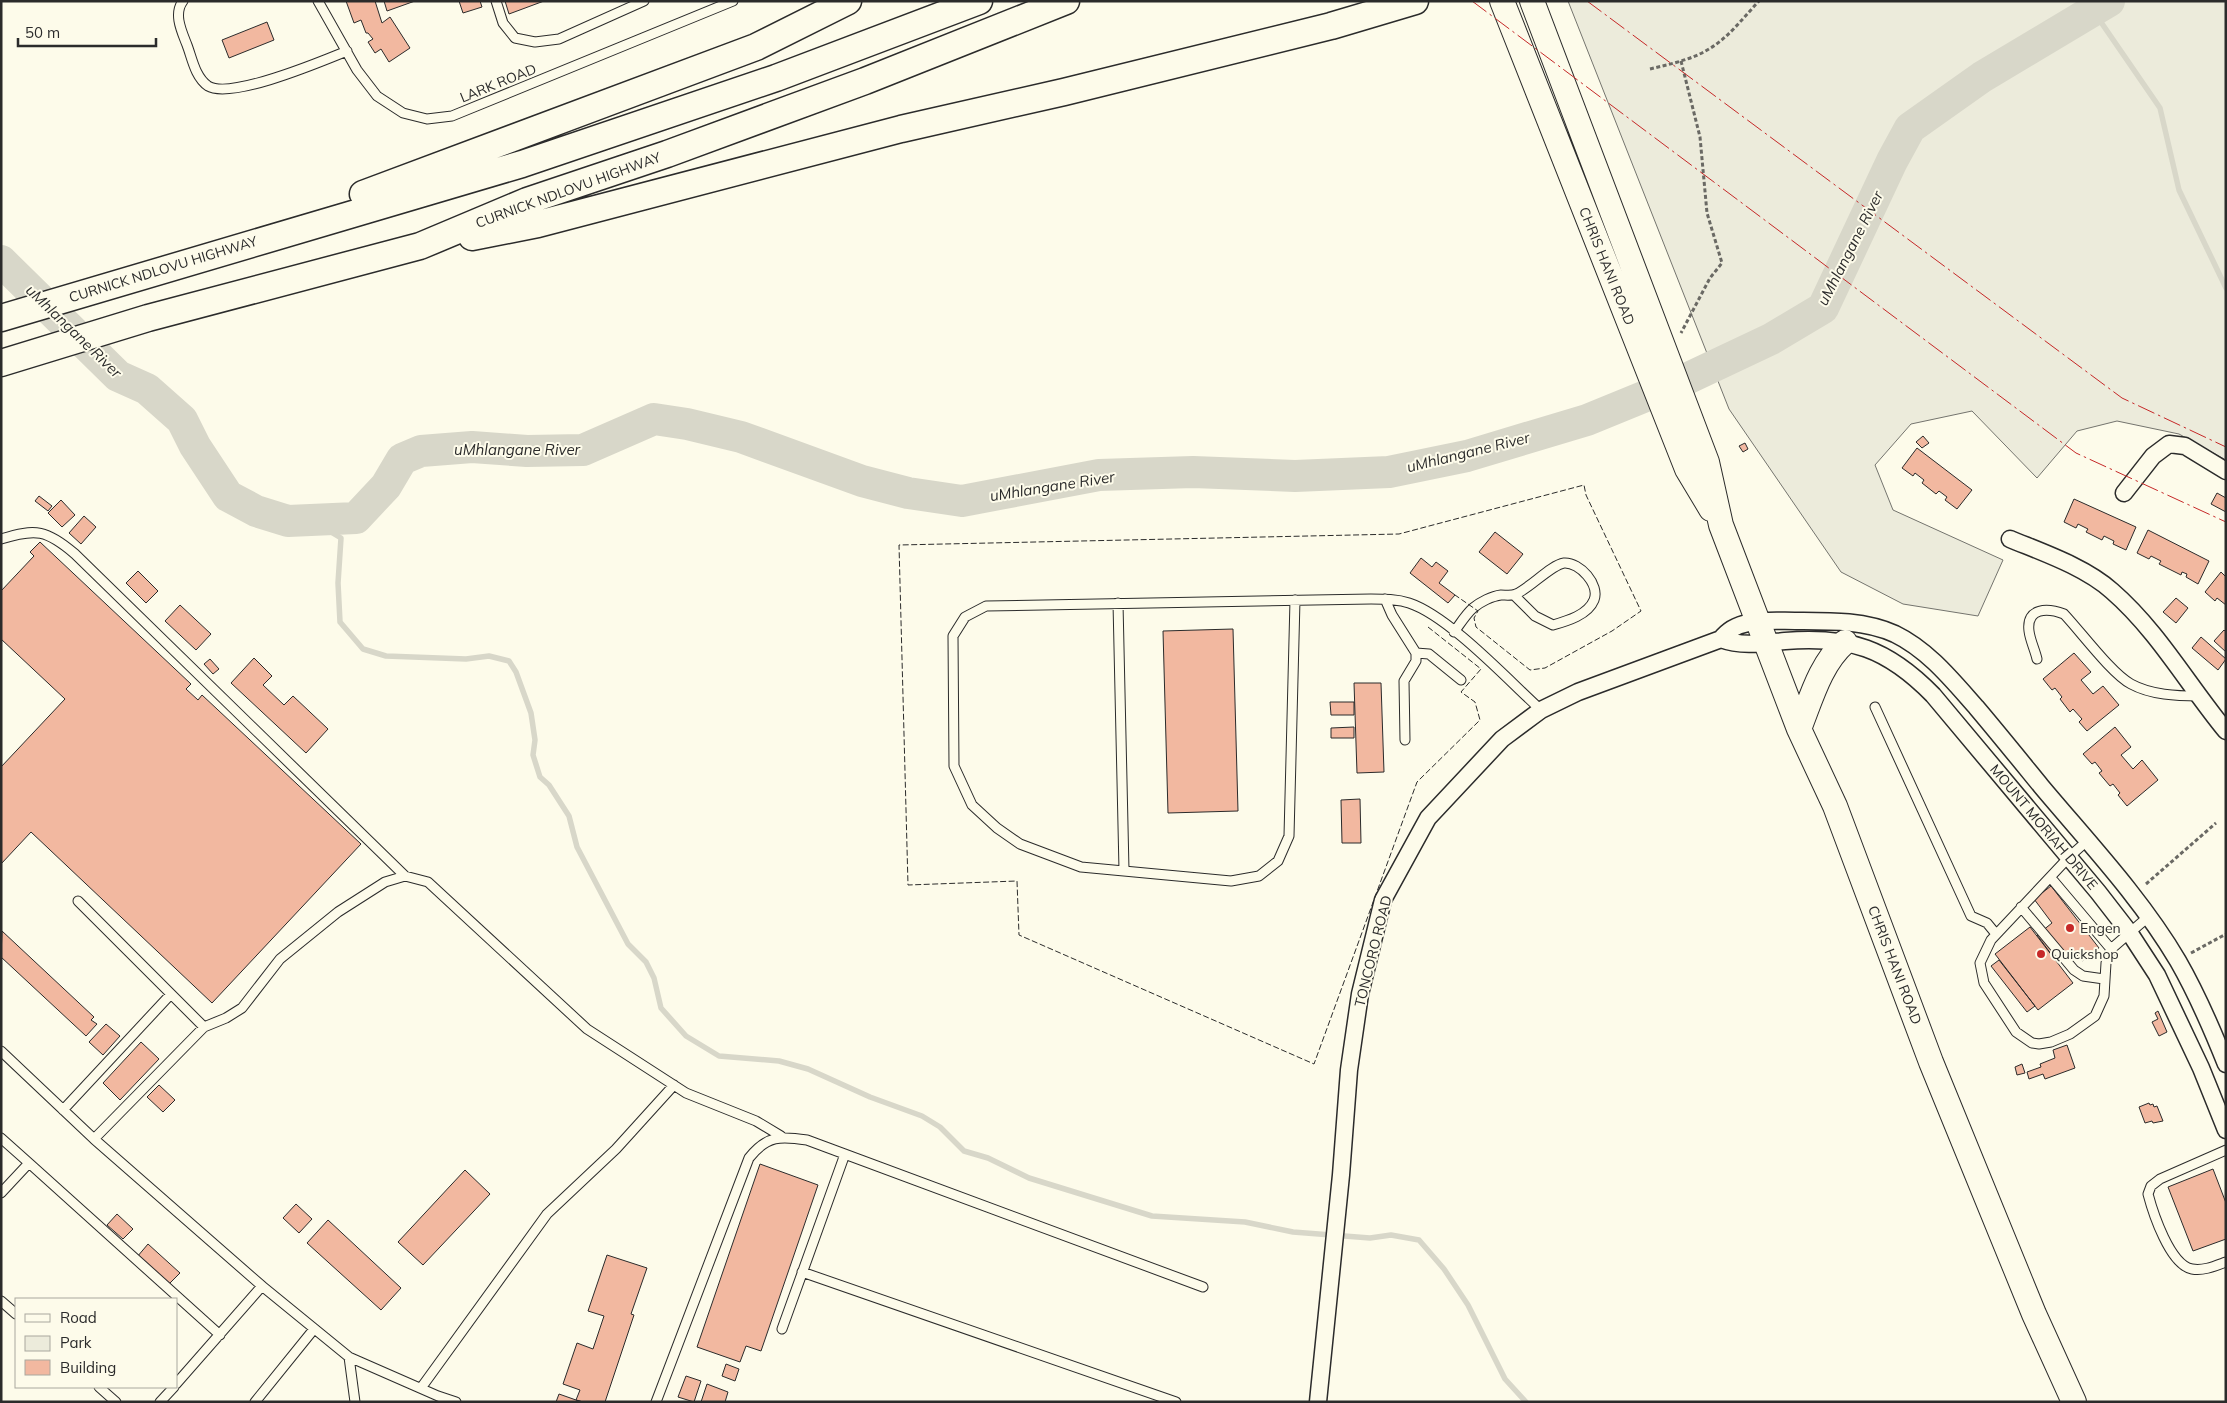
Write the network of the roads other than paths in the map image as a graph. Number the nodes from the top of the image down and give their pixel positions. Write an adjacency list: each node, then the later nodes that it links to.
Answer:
1 (183, 1): 12 (lane)
2 (318, 1): 12 (lane, LARK ROAD)
3 (496, 1): 4 (lane)
4 (644, 1)
5 (733, 1): 12 (lane, LARK ROAD)
6 (848, 1): 14 (main road)
7 (979, 1): 14 (main road, CURNICK NDLOVU HIGHWAY)
8 (1066, 1): 13 (main road, CURNICK NDLOVU HIGHWAY)
9 (1415, 1): 13 (main road)
10 (1502, 1): 17 (main road, CHRIS HANI ROAD)
11 (1532, 1): 17 (main road, CHRIS HANI ROAD)
12 (347, 51)
13 (420, 246): 16 (main road, CURNICK NDLOVU HIGHWAY)
14 (236, 248): 15 (main road, CURNICK NDLOVU HIGHWAY)
15 (1, 318)
16 (8, 361)
17 (1697, 466): 27 (main road, CHRIS HANI ROAD)
18 (2224, 470): 19 (street)
19 (2124, 493)
20 (2010, 538): 33 (street)
21 (1, 539): 42 (lane)
22 (1514, 595): 22 (lane); 26 (lane)
23 (1385, 599): 24 (lane); 26 (lane); 30 (lane)
24 (1294, 600): 25 (lane); 41 (lane)
25 (1118, 603): 41 (lane); 41 (lane)
26 (1454, 632): 35 (lane)
27 (1762, 632): 28 (street, TONCORO ROAD); 28 (street, TONCORO ROAD); 29 (street, MOUNT MORIAH DRIVE); 36 (main road, CHRIS HANI ROAD); 39 (street, MOUNT MORIAH DRIVE)
28 (1721, 640): 35 (street, TONCORO ROAD)
29 (1845, 642): 36 (main road); 40 (street, MOUNT MORIAH DRIVE)
30 (1416, 653): 32 (lane); 38 (lane)
31 (2037, 659): 33 (lane)
32 (1460, 680)
33 (2200, 696): 37 (street)
34 (1875, 706): 48 (lane)
35 (1541, 710): 86 (street, TONCORO ROAD)
36 (1800, 729): 87 (main road, CHRIS HANI ROAD)
37 (2226, 731)
38 (1405, 740)
39 (2087, 841): 40 (lane); 46 (street, MOUNT MORIAH DRIVE)
40 (2069, 857): 43 (lane); 47 (street, MOUNT MORIAH DRIVE)
41 (1124, 870)
42 (405, 876): 52 (lane); 55 (lane)
43 (2051, 878): 45 (lane); 49 (lane)
44 (78, 901): 51 (lane)
45 (2021, 907): 48 (lane); 50 (lane)
46 (2148, 917): 47 (lane); 54 (street, MOUNT MORIAH DRIVE)
47 (2129, 932): 49 (lane); 57 (street, MOUNT MORIAH DRIVE)
48 (1996, 934): 50 (lane)
49 (2111, 949): 50 (lane)
50 (2104, 979)
51 (172, 994): 52 (lane); 56 (lane)
52 (204, 1027): 60 (lane)
53 (1, 1051): 56 (lane)
54 (2226, 1064)
55 (674, 1085): 58 (lane); 78 (lane)
56 (63, 1110): 60 (lane)
57 (2226, 1130)
58 (781, 1136): 62 (lane); 84 (lane)
59 (1, 1138): 63 (lane)
60 (94, 1139): 67 (lane)
61 (2226, 1150): 65 (lane)
62 (845, 1154): 66 (lane); 68 (lane)
63 (29, 1163): 64 (lane); 73 (lane)
64 (1, 1193)
65 (2226, 1262)
66 (802, 1272): 72 (lane); 85 (lane)
67 (262, 1286): 71 (lane); 73 (lane)
68 (1203, 1287)
69 (1, 1301): 70 (lane)
70 (15, 1313)
71 (314, 1329): 74 (lane); 81 (lane)
72 (782, 1329)
73 (220, 1335): 75 (lane)
74 (349, 1357): 78 (lane); 82 (lane)
75 (178, 1382)
76 (100, 1388): 79 (lane)
77 (172, 1388): 80 (lane)
78 (421, 1388): 83 (lane)
79 (116, 1402)
80 (160, 1402)
81 (255, 1402)
82 (355, 1402)
83 (456, 1402)
84 (656, 1402)
85 (1176, 1402)
86 (1318, 1402)
87 (2074, 1402)

